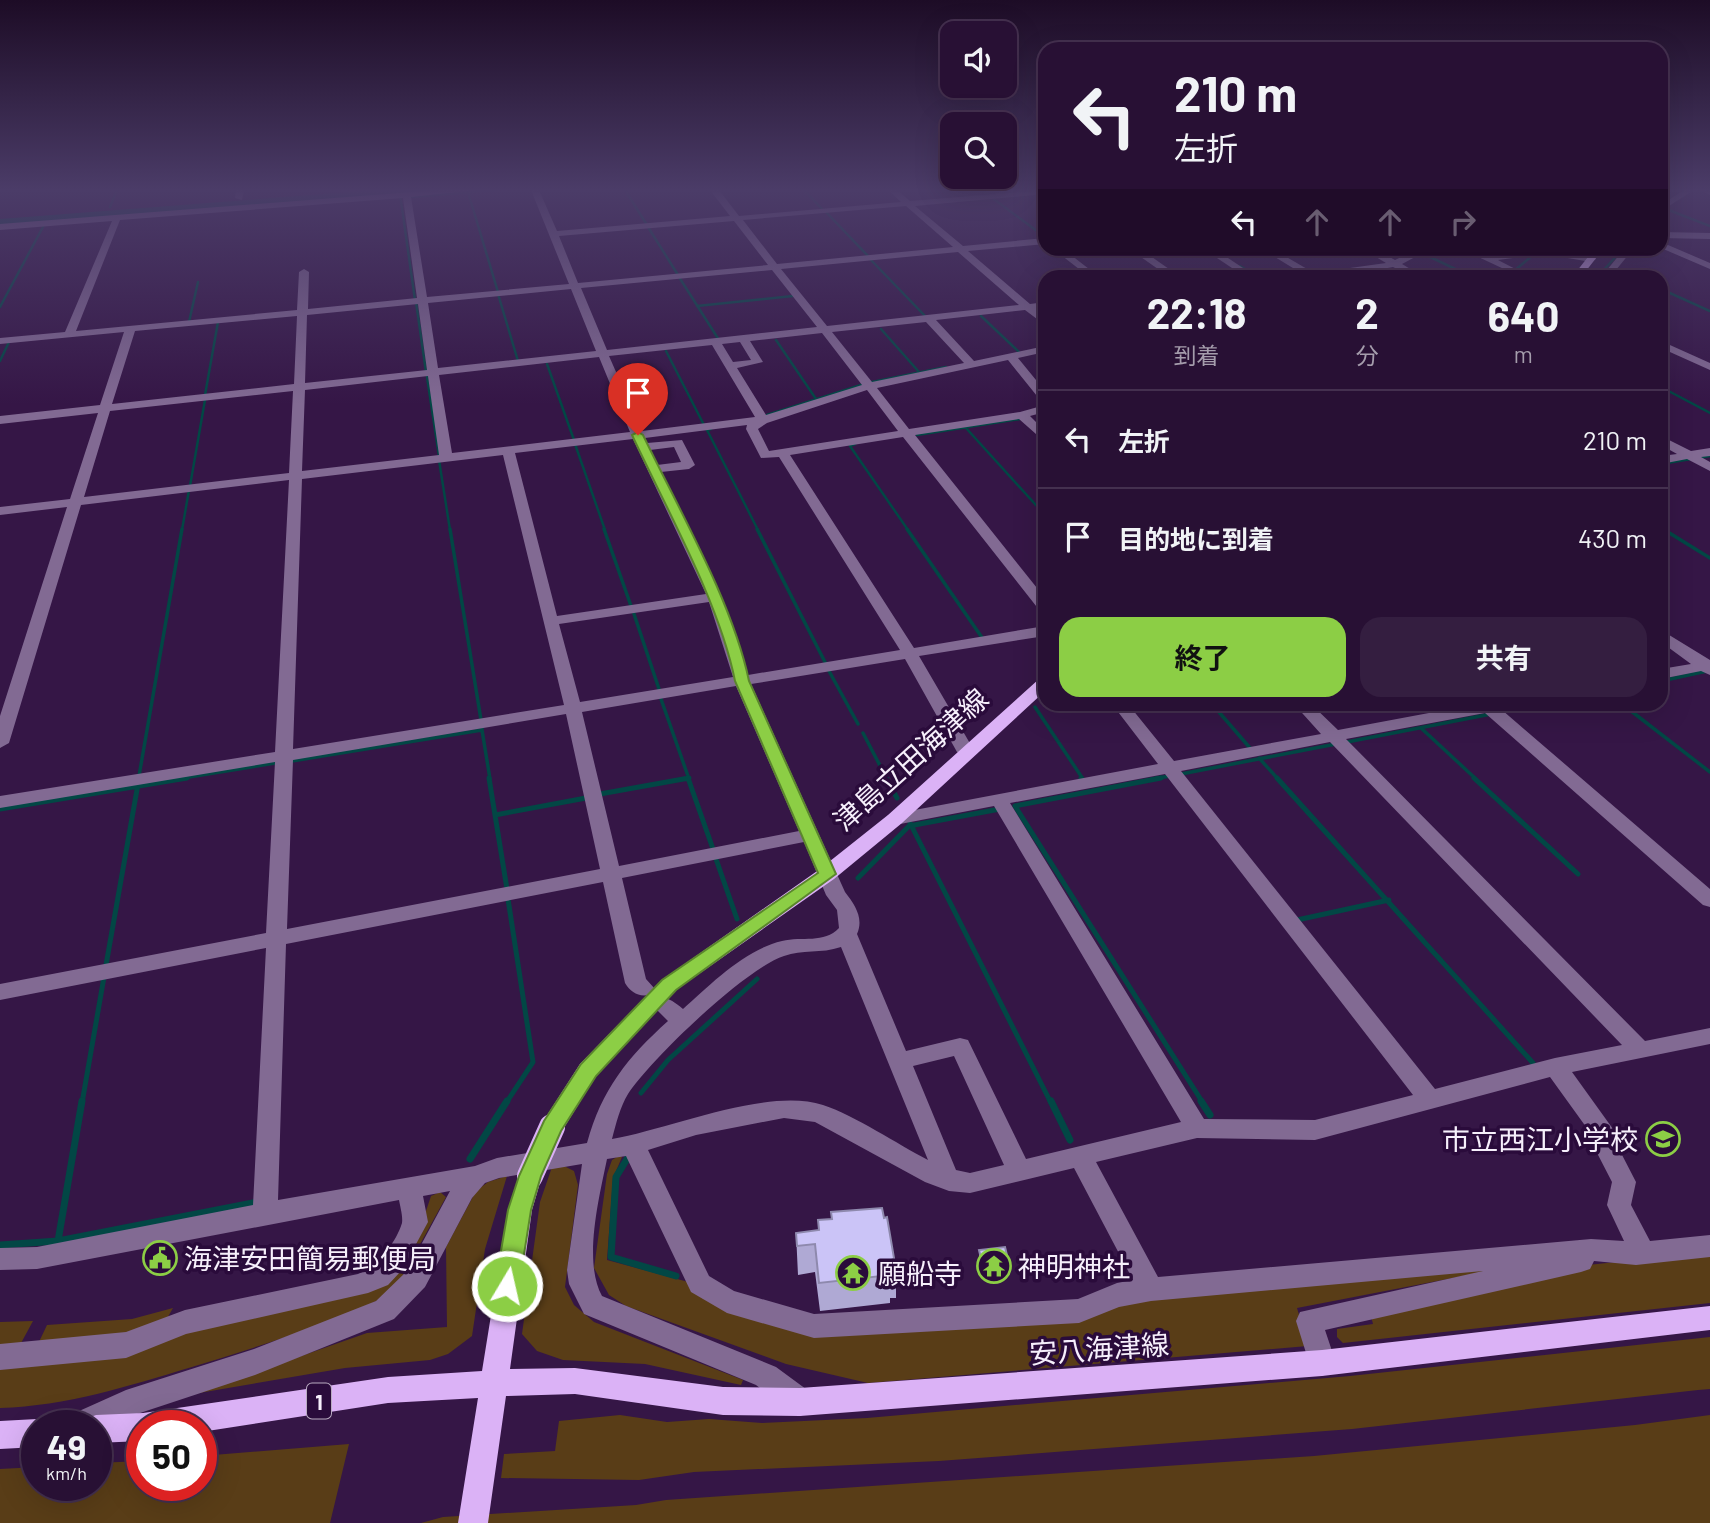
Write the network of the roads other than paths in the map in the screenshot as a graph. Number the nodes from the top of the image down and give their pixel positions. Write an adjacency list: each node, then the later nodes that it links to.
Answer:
1 (99, 261): 27 (street)
2 (415, 261): 19 (street)
3 (565, 261): 18 (street)
4 (769, 261): 12 (street)
5 (835, 261): 12 (street)
6 (973, 261): 21 (street)
7 (1287, 261): 13 (street)
8 (1389, 261): 11 (street)
9 (1403, 261): 11 (street)
10 (1489, 261): 16 (street)
11 (1396, 265): 14 (street); 15 (street)
12 (774, 267): 18 (street); 26 (street)
13 (1303, 270)
14 (1358, 270)
15 (1406, 270)
16 (1508, 270)
17 (304, 271): 22 (street)
18 (576, 286): 19 (street); 33 (street)
19 (421, 301): 22 (street); 38 (street)
20 (1038, 306): 21 (street)
21 (1027, 307): 23 (street); 24 (street)
22 (303, 312): 25 (street); 40 (street)
23 (1038, 316)
24 (929, 320): 26 (street); 35 (street)
25 (130, 329): 27 (street); 42 (street)
26 (825, 331): 28 (street); 39 (street)
27 (69, 334): 29 (street)
28 (744, 340): 30 (street); 36 (street)
29 (0, 341)
30 (716, 343): 33 (street); 36 (street)
31 (1668, 347): 37 (street)
32 (1038, 350): 34 (street)
33 (603, 355): 38 (street); 49 (street)
34 (1011, 356): 35 (street); 41 (street)
35 (972, 365): 39 (street)
36 (730, 366): 46 (street)
37 (1710, 368)
38 (433, 373): 40 (street); 55 (street)
39 (869, 386): 46 (street); 48 (street)
40 (300, 388): 42 (street); 59 (street)
41 (1038, 390)
42 (105, 409): 45 (street); 60 (street)
43 (1038, 410): 44 (street)
44 (1022, 415): 47 (street); 48 (street)
45 (0, 420)
46 (763, 420): 49 (street); 52 (street)
47 (1038, 431)
48 (907, 433): 52 (street); 63 (street)
49 (640, 441): 51 (street); 58 (street); 58 (street)
50 (1668, 444): 54 (street)
51 (509, 450): 55 (street); 64 (street)
52 (782, 452): 67 (street)
53 (1710, 452): 54 (street)
54 (1689, 456): 56 (street); 57 (street)
55 (446, 457): 59 (street)
56 (1668, 459)
57 (1710, 467)
58 (653, 469): 62 (street)
59 (296, 474): 60 (street); 80 (street)
60 (75, 502): 61 (street); 78 (street)
61 (0, 511)
62 (713, 597): 64 (street); 70 (street)
63 (1038, 599)
64 (551, 621): 72 (street)
65 (1038, 632): 67 (street)
66 (1668, 640): 68 (street)
67 (910, 654): 70 (street); 79 (street)
68 (1708, 667): 69 (street)
69 (1668, 673)
70 (742, 681): 72 (street); 85 (street)
71 (1038, 688): 79 (main road, 津島立田海津線)
72 (573, 709): 80 (street); 86 (street)
73 (1125, 711): 81 (street)
74 (1309, 711): 77 (street)
75 (1463, 711): 77 (street)
76 (1500, 711): 88 (street)
77 (1335, 737): 81 (street); 96 (street)
78 (0, 743)
79 (966, 752): 84 (main road, 津島立田海津線)
80 (283, 757): 83 (street); 90 (street)
81 (1171, 769): 82 (street); 99 (street)
82 (999, 800): 84 (street); 100 (street)
83 (0, 802)
84 (895, 819): 87 (main road, 津島立田海津線)
85 (811, 835): 86 (street); 87 (street)
86 (610, 873): 90 (street); 91 (street)
87 (827, 874): 89 (street); 116 (main road, 津島立田海津線, bridge)
88 (1710, 900)
89 (846, 933): 94 (street); 97 (street)
90 (277, 938): 92 (street); 108 (street)
91 (644, 989)
92 (0, 992)
93 (663, 1004): 94 (street)
94 (682, 1020): 102 (street)
95 (1710, 1036): 96 (street)
96 (1640, 1050): 98 (street)
97 (899, 1060): 104 (street); 106 (street)
98 (1555, 1067): 99 (street); 110 (street)
99 (1430, 1100): 100 (street)
100 (1198, 1128): 103 (street)
101 (632, 1145): 102 (street); 106 (street); 112 (street)
102 (599, 1149): 105 (street); 117 (street)
103 (1081, 1158): 104 (street); 112 (street)
104 (1019, 1171): 106 (street)
105 (476, 1176): 107 (street); 118 (street)
106 (949, 1181)
107 (410, 1188): 108 (street); 114 (street)
108 (265, 1213): 111 (street)
109 (1710, 1246): 110 (street)
110 (1643, 1253): 112 (street); 115 (street)
111 (0, 1259)
112 (1151, 1289)
113 (1710, 1318): 115 (main road, 安八海津線)
114 (0, 1357)
115 (1322, 1363): 117 (main road, 安八海津線)
116 (492, 1383): 117 (main road, 安八海津線); 119 (main road, 1); 122 (main road, 津島立田海津線)
117 (800, 1402)
118 (112, 1410)
119 (217, 1415)
120 (21, 1434): 121 (main road)
121 (0, 1435)
122 (473, 1523)

